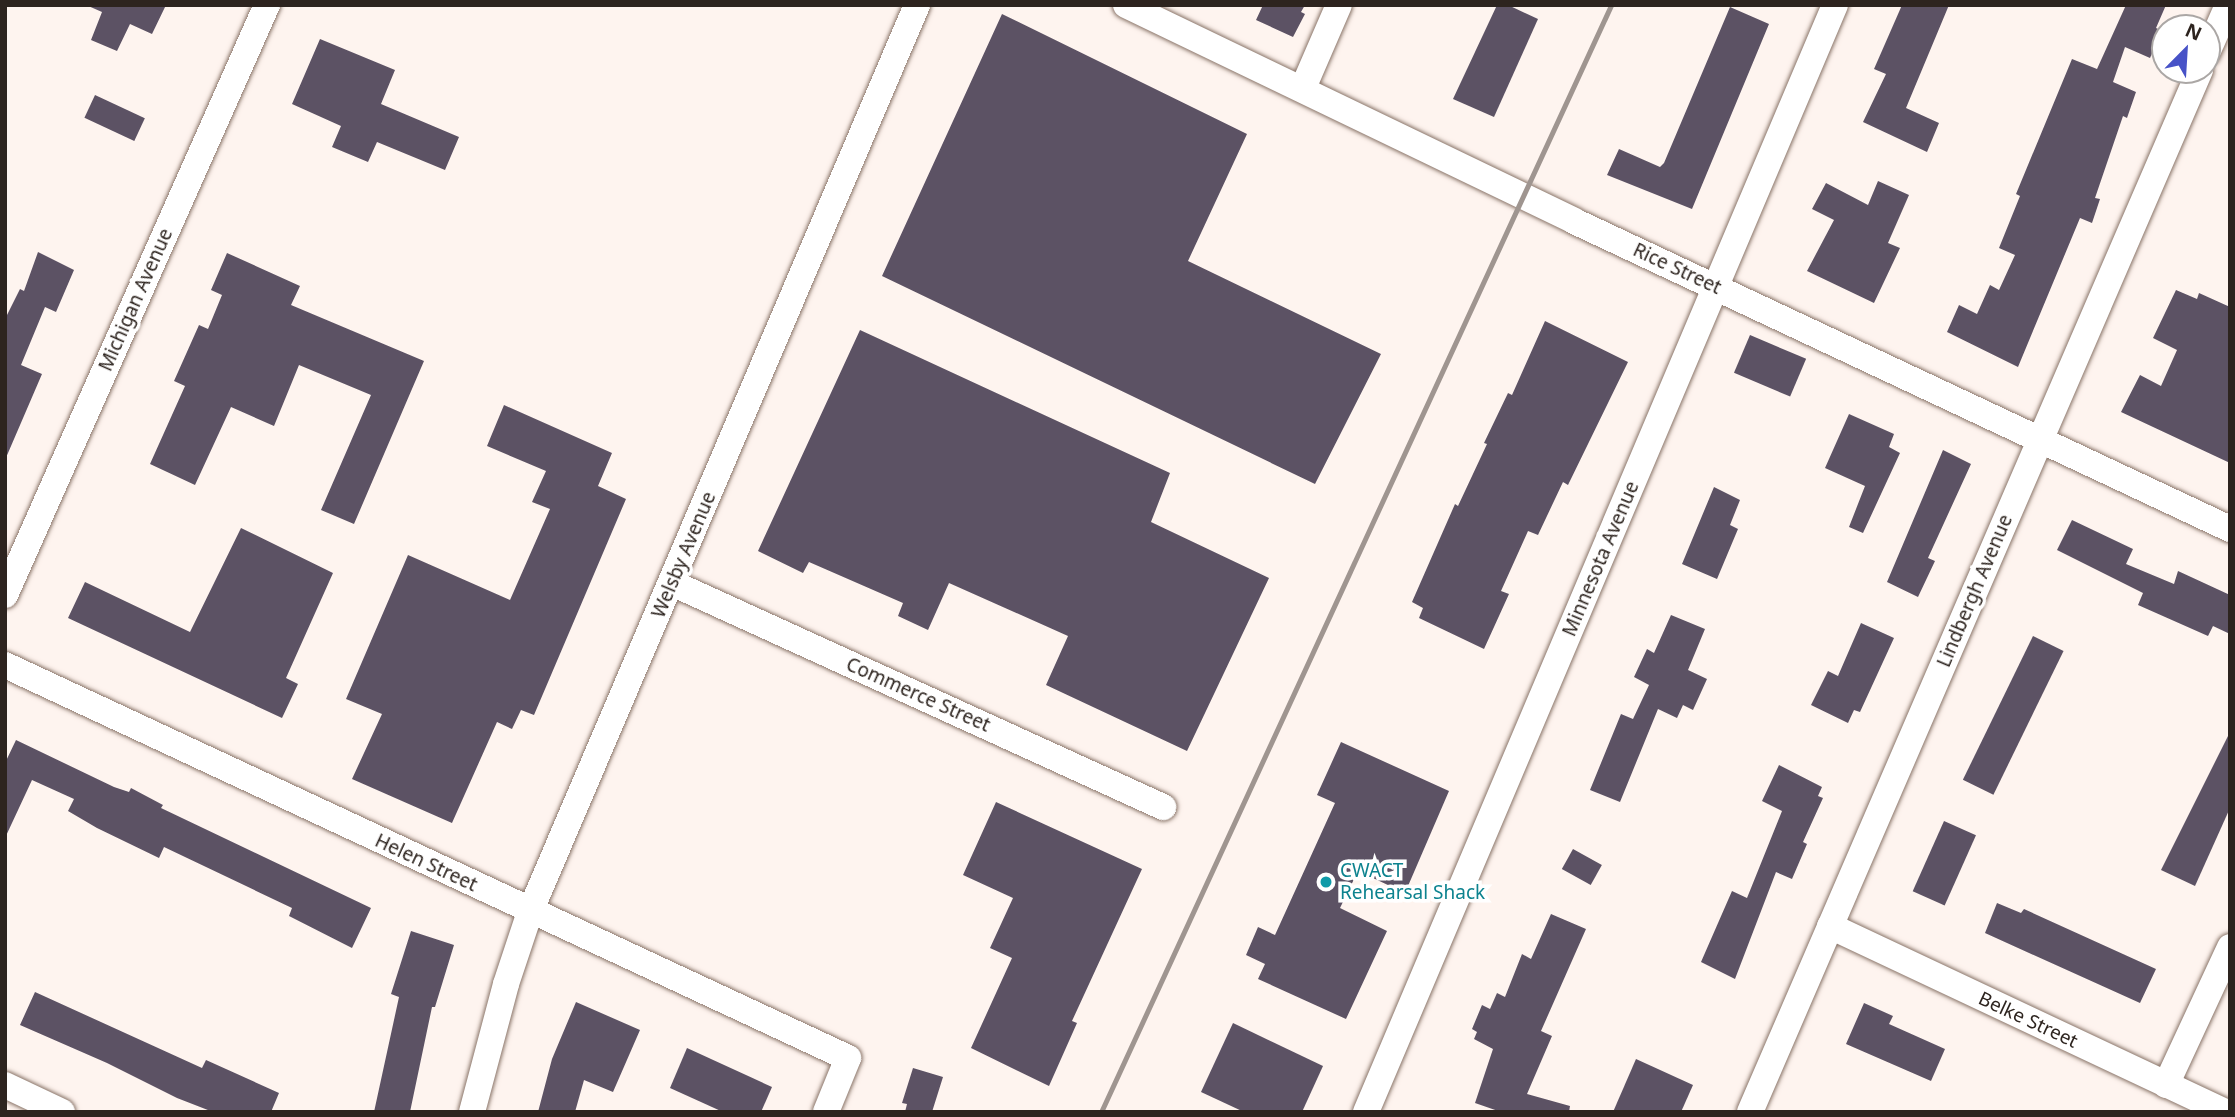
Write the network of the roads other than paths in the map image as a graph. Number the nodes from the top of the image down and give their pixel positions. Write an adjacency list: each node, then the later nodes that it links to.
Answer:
1 (267, 5): 12 (street, Michigan Avenue)
2 (917, 5): 11 (street, Welsby Avenue)
3 (1126, 5): 7 (street, Rice Street)
4 (1339, 5): 7 (street)
5 (1835, 5): 8 (street, Minnesota Avenue)
6 (2194, 84): 9 (street, Lindbergh Avenue)
7 (1303, 88): 8 (street, Rice Street)
8 (1716, 288): 9 (street, Rice Street); 23 (street, Minnesota Avenue)
9 (2040, 440): 10 (street, Rice Street); 16 (street, Lindbergh Avenue)
10 (2230, 529)
11 (672, 583): 14 (street, Commerce Street); 15 (street, Welsby Avenue)
12 (5, 595)
13 (5, 665): 15 (street, Helen Street)
14 (1163, 807)
15 (530, 912): 21 (street, Welsby Avenue); 22 (street, Helen Street)
16 (1830, 926): 19 (street, Belke Street); 24 (street, Lindbergh Avenue)
17 (2230, 947): 19 (street)
18 (5, 1085): 20 (street)
19 (2166, 1085): 25 (street, Belke Street)
20 (62, 1112)
21 (472, 1112)
22 (826, 1112)
23 (1366, 1112)
24 (1750, 1112)
25 (2226, 1112)

